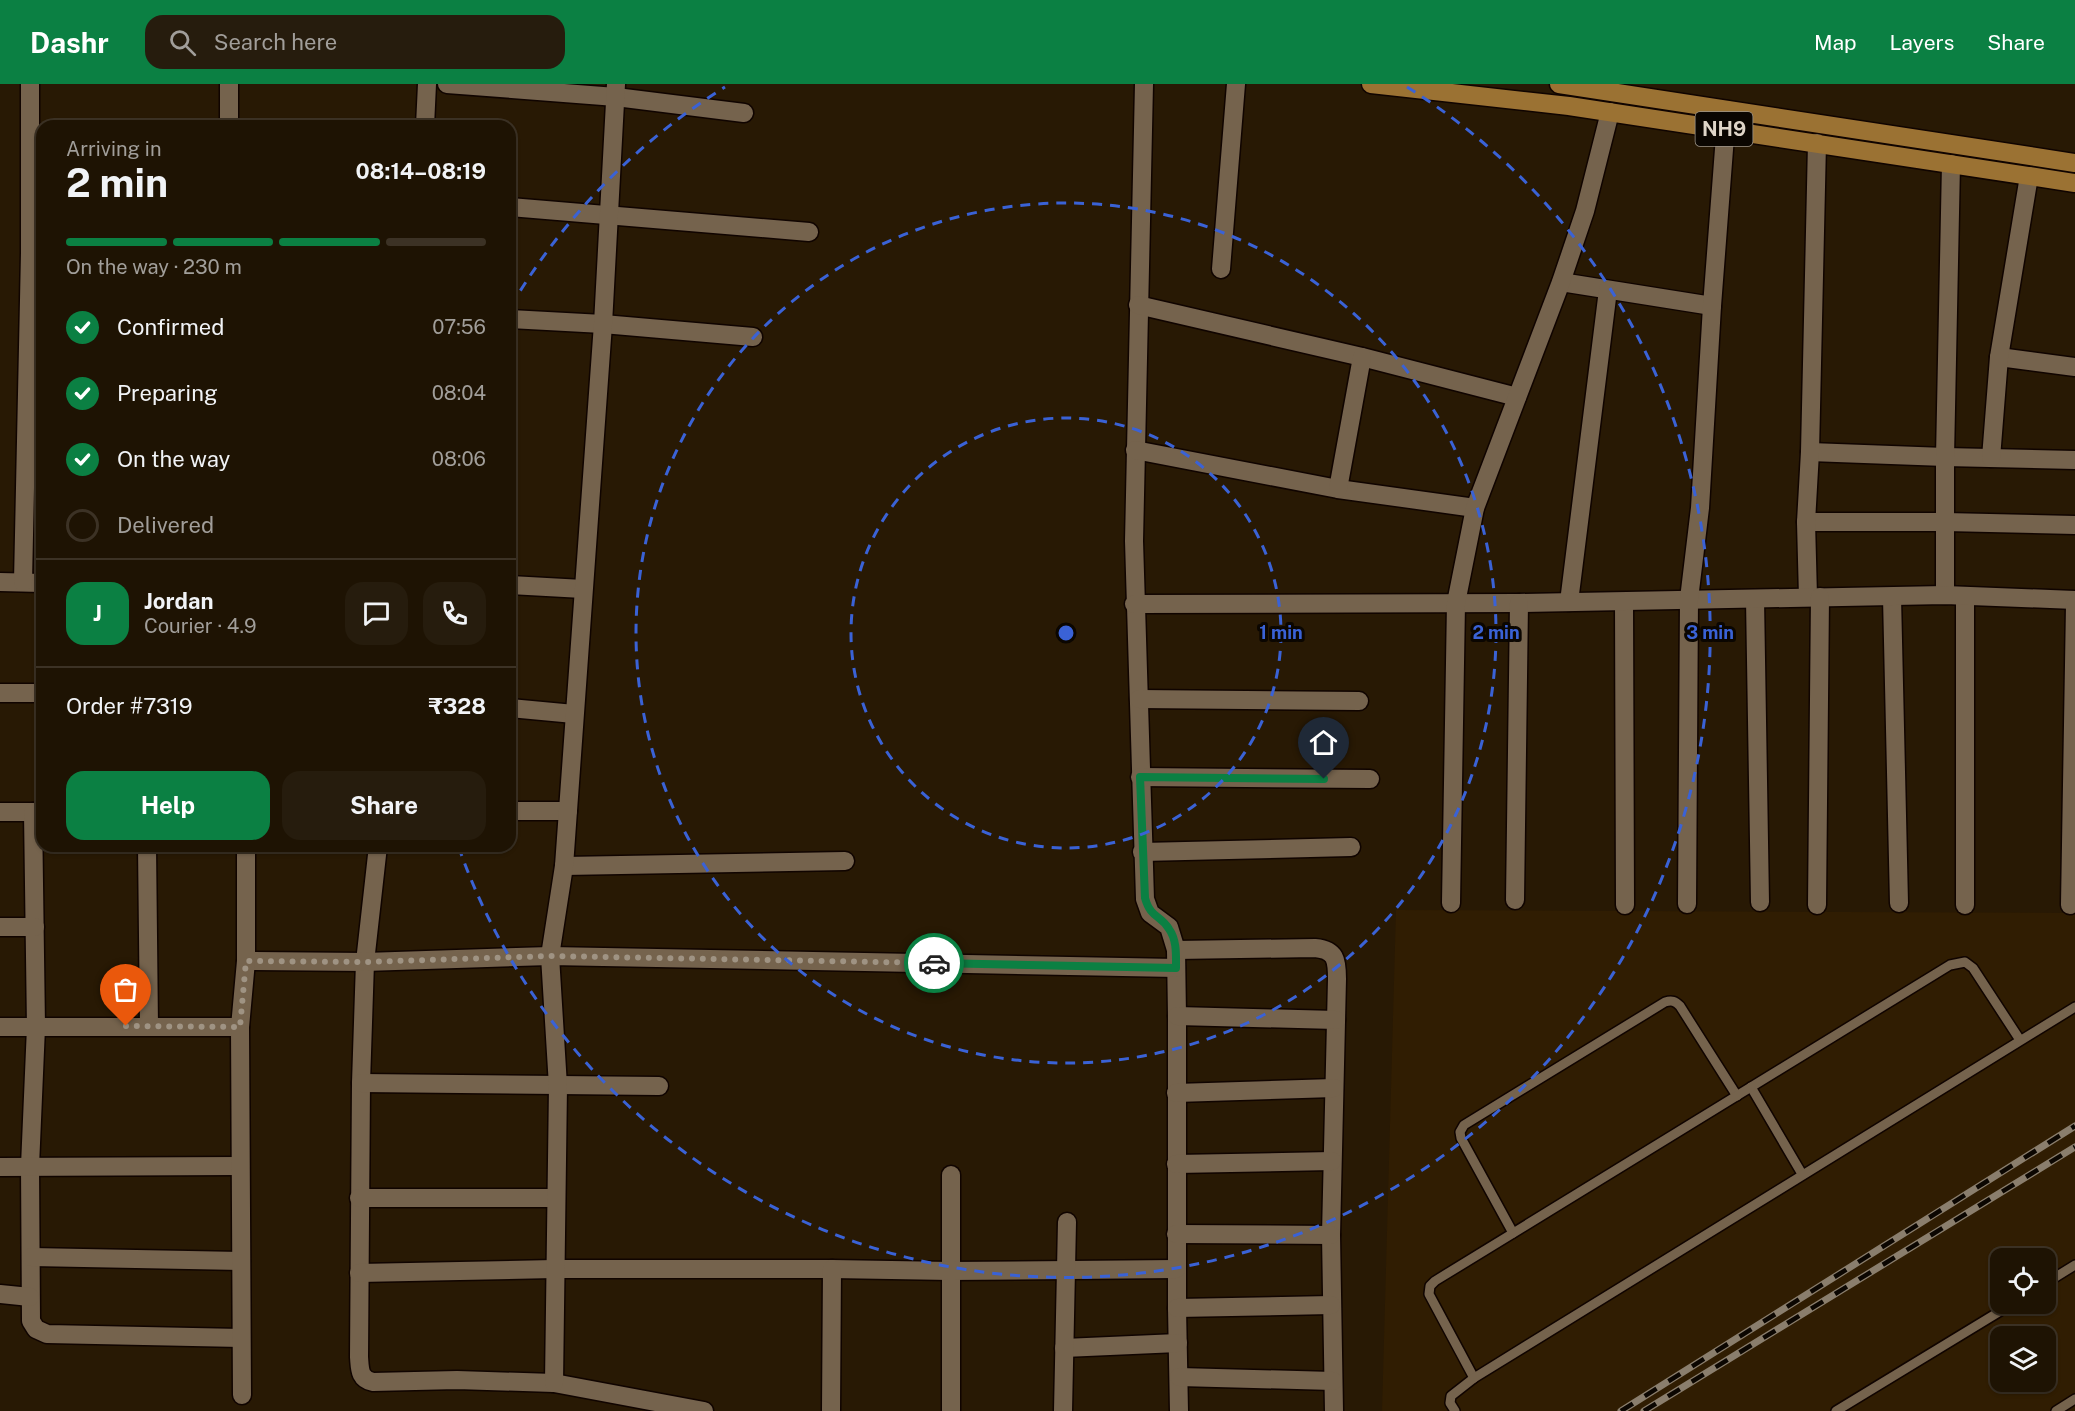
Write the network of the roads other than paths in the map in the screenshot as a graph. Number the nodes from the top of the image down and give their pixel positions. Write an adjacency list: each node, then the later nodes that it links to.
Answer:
1 (30, 84): 34 (street)
2 (229, 84): 13 (street)
3 (427, 84): 14 (street)
4 (447, 84): 9 (street)
5 (1144, 84): 27 (street)
6 (1236, 84): 24 (street)
7 (1371, 84): 12 (main road, NH9)
8 (1559, 84): 10 (main road, NH9)
9 (616, 91): 11 (street); 22 (street)
10 (1727, 110): 15 (street); 17 (main road, NH9)
11 (744, 112)
12 (1610, 112): 15 (main road, NH9); 25 (street)
13 (229, 120)
14 (424, 120)
15 (1725, 129): 16 (main road, NH9); 28 (street)
16 (1817, 143): 18 (main road, NH9); 38 (street)
17 (2075, 163)
18 (1951, 164): 19 (main road, NH9); 39 (street)
19 (2029, 176): 20 (main road, NH9); 33 (street)
20 (2075, 183)
21 (516, 207): 22 (street)
22 (610, 215): 23 (street); 30 (street)
23 (809, 232)
24 (1221, 269)
25 (1561, 282): 26 (street); 36 (street)
26 (1608, 290): 28 (street); 60 (street)
27 (1138, 305): 32 (street); 37 (street)
28 (1712, 306): 57 (street)
29 (516, 319): 30 (street)
30 (603, 324): 31 (street); 52 (street)
31 (753, 337)
32 (1362, 357): 36 (street); 43 (street)
33 (1999, 357): 35 (street); 40 (street)
34 (35, 367): 42 (street)
35 (2075, 367)
36 (1517, 397): 44 (street)
37 (1135, 450): 43 (street); 64 (street)
38 (1810, 452): 39 (street); 45 (street)
39 (1945, 458): 40 (street); 46 (street)
40 (1991, 458): 41 (street)
41 (2075, 460)
42 (34, 482): 49 (street)
43 (1338, 489): 44 (street)
44 (1475, 508): 62 (street)
45 (1806, 522): 46 (street); 55 (street)
46 (1945, 522): 47 (street); 53 (street)
47 (2075, 525)
48 (0, 582): 49 (street)
49 (23, 582): 50 (street)
50 (36, 583)
51 (516, 585): 52 (street)
52 (583, 589): 71 (street)
53 (1945, 595): 54 (street); 56 (street)
54 (1965, 596): 59 (street); 94 (street)
55 (1814, 597): 56 (street); 58 (street); 93 (street)
56 (1892, 597): 90 (street)
57 (1689, 598): 58 (street); 61 (street); 91 (street)
58 (1755, 599): 88 (street)
59 (2075, 600)
60 (1569, 602): 61 (street); 63 (street)
61 (1624, 602): 92 (street)
62 (1456, 603): 63 (street); 64 (street); 89 (street)
63 (1519, 603): 87 (street)
64 (1134, 604): 68 (street)
65 (2075, 605): 79 (street)
66 (0, 693): 67 (street)
67 (36, 693)
68 (1139, 699): 69 (street); 72 (street)
69 (1359, 701)
70 (516, 709): 71 (street)
71 (574, 714): 75 (street)
72 (1140, 777): 73 (street); 84 (street)
73 (1370, 780)
74 (516, 811): 75 (street)
75 (568, 811): 86 (street)
76 (0, 812): 77 (street)
77 (36, 812)
78 (1351, 847): 84 (street)
79 (2072, 849): 95 (street)
80 (37, 852): 97 (street)
81 (147, 852): 105 (street)
82 (246, 852): 100 (street)
83 (377, 852): 101 (street)
84 (1142, 852): 99 (street)
85 (845, 861): 86 (street)
86 (564, 866): 98 (street)
87 (1515, 900)
88 (1760, 902)
89 (1451, 903)
90 (1899, 903)
91 (1687, 904)
92 (1625, 905)
93 (1817, 905)
94 (1965, 905)
95 (2070, 905)
96 (0, 927): 97 (street)
97 (35, 927): 107 (street)
98 (550, 956): 99 (street); 101 (street); 111 (street)
99 (1176, 959): 103 (street); 104 (street)
100 (246, 961): 101 (street); 108 (street)
101 (365, 962): 110 (street)
102 (2075, 1007): 109 (lane)
103 (1177, 1016): 104 (street); 115 (street)
104 (1336, 1020): 114 (street)
105 (149, 1026): 107 (street); 108 (street)
106 (0, 1027): 107 (street)
107 (36, 1027): 119 (street)
108 (240, 1027): 120 (street)
109 (2020, 1040): 113 (lane); 122 (lane)
110 (361, 1083): 111 (street); 124 (street)
111 (558, 1086): 112 (street); 125 (street)
112 (659, 1086)
113 (1750, 1087): 116 (lane); 122 (lane)
114 (1334, 1088): 115 (street); 117 (street)
115 (1176, 1093): 118 (street)
116 (1737, 1096): 127 (lane); 127 (lane)
117 (1332, 1161): 118 (street); 129 (street)
118 (1176, 1164): 128 (street)
119 (30, 1166): 120 (street); 121 (street); 130 (street)
120 (240, 1166): 131 (street)
121 (0, 1167)
122 (1802, 1174): 149 (lane)
123 (951, 1175): 137 (street)
124 (359, 1198): 125 (street); 138 (street)
125 (556, 1198): 133 (street)
126 (1067, 1222): 135 (street)
127 (1514, 1233): 149 (lane)
128 (1176, 1234): 129 (street); 136 (street)
129 (1331, 1235): 142 (street)
130 (31, 1257): 131 (street); 141 (street)
131 (241, 1261): 145 (street)
132 (2075, 1265): 139 (lane)
133 (554, 1269): 134 (street); 138 (street); 151 (street)
134 (832, 1269): 137 (street); 155 (street)
135 (1066, 1269): 136 (street); 137 (street); 147 (street)
136 (1176, 1269): 143 (street)
137 (950, 1272): 156 (street)
138 (358, 1273): 151 (street)
139 (2056, 1277)
140 (0, 1294): 141 (street)
141 (30, 1297): 145 (street)
142 (1331, 1305): 143 (street); 150 (street)
143 (1177, 1308): 146 (street)
144 (1996, 1314): 161 (lane)
145 (241, 1338): 152 (street)
146 (1178, 1343): 147 (street); 148 (street)
147 (1064, 1348): 157 (street)
148 (1179, 1377): 150 (street); 158 (street)
149 (1474, 1378): 160 (lane)
150 (1333, 1381): 159 (street)
151 (554, 1383): 154 (street)
152 (242, 1395)
153 (2075, 1399): 162 (lane)
154 (704, 1411)
155 (831, 1411)
156 (951, 1411)
157 (1063, 1411)
158 (1179, 1411)
159 (1334, 1411)
160 (1455, 1411)
161 (1836, 1411)
162 (2056, 1411)

